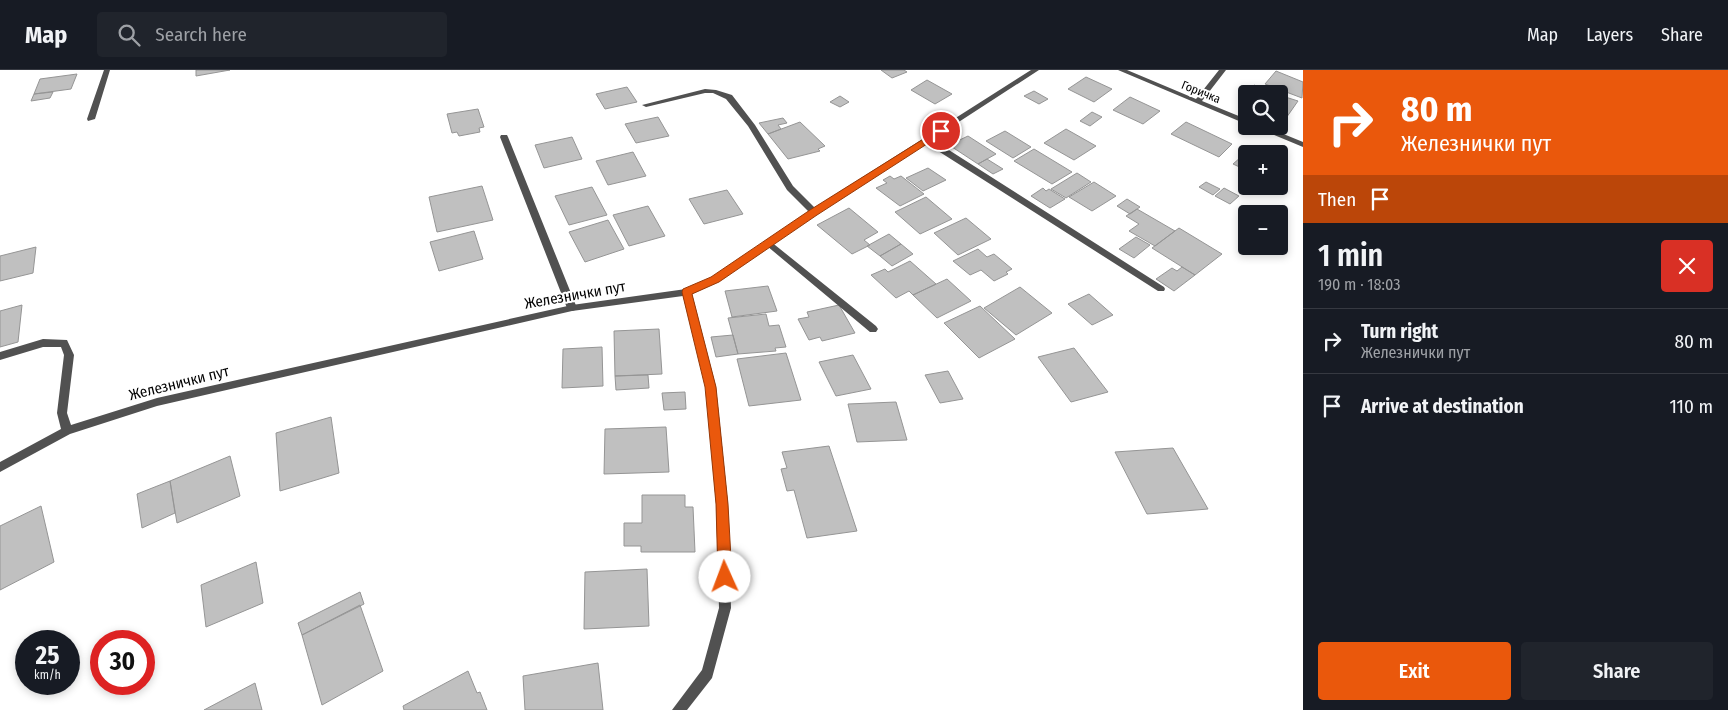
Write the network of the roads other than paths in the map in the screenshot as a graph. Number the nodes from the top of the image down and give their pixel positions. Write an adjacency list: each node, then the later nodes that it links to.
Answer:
1 (107, 70): 7 (street)
2 (1036, 70): 11 (street, Железнички пут)
3 (1121, 70): 5 (street, Горичка)
4 (1223, 70): 5 (street)
5 (1197, 102): 8 (street, Горичка)
6 (646, 106): 13 (street)
7 (91, 119)
8 (1238, 119)
9 (1279, 135): 12 (street)
10 (504, 137): 17 (street)
11 (927, 140): 13 (street, Железнички пут); 15 (street)
12 (1303, 145)
13 (814, 212): 14 (street, Железнички пут)
14 (770, 244): 16 (street, Железнички пут); 18 (street)
15 (1161, 288)
16 (687, 292): 17 (street, Железнички пут); 22 (street)
17 (572, 308): 20 (street, Железнички пут)
18 (872, 328)
19 (0, 356): 20 (street)
20 (67, 431): 21 (street, Железнички пут)
21 (0, 468)
22 (679, 710)

